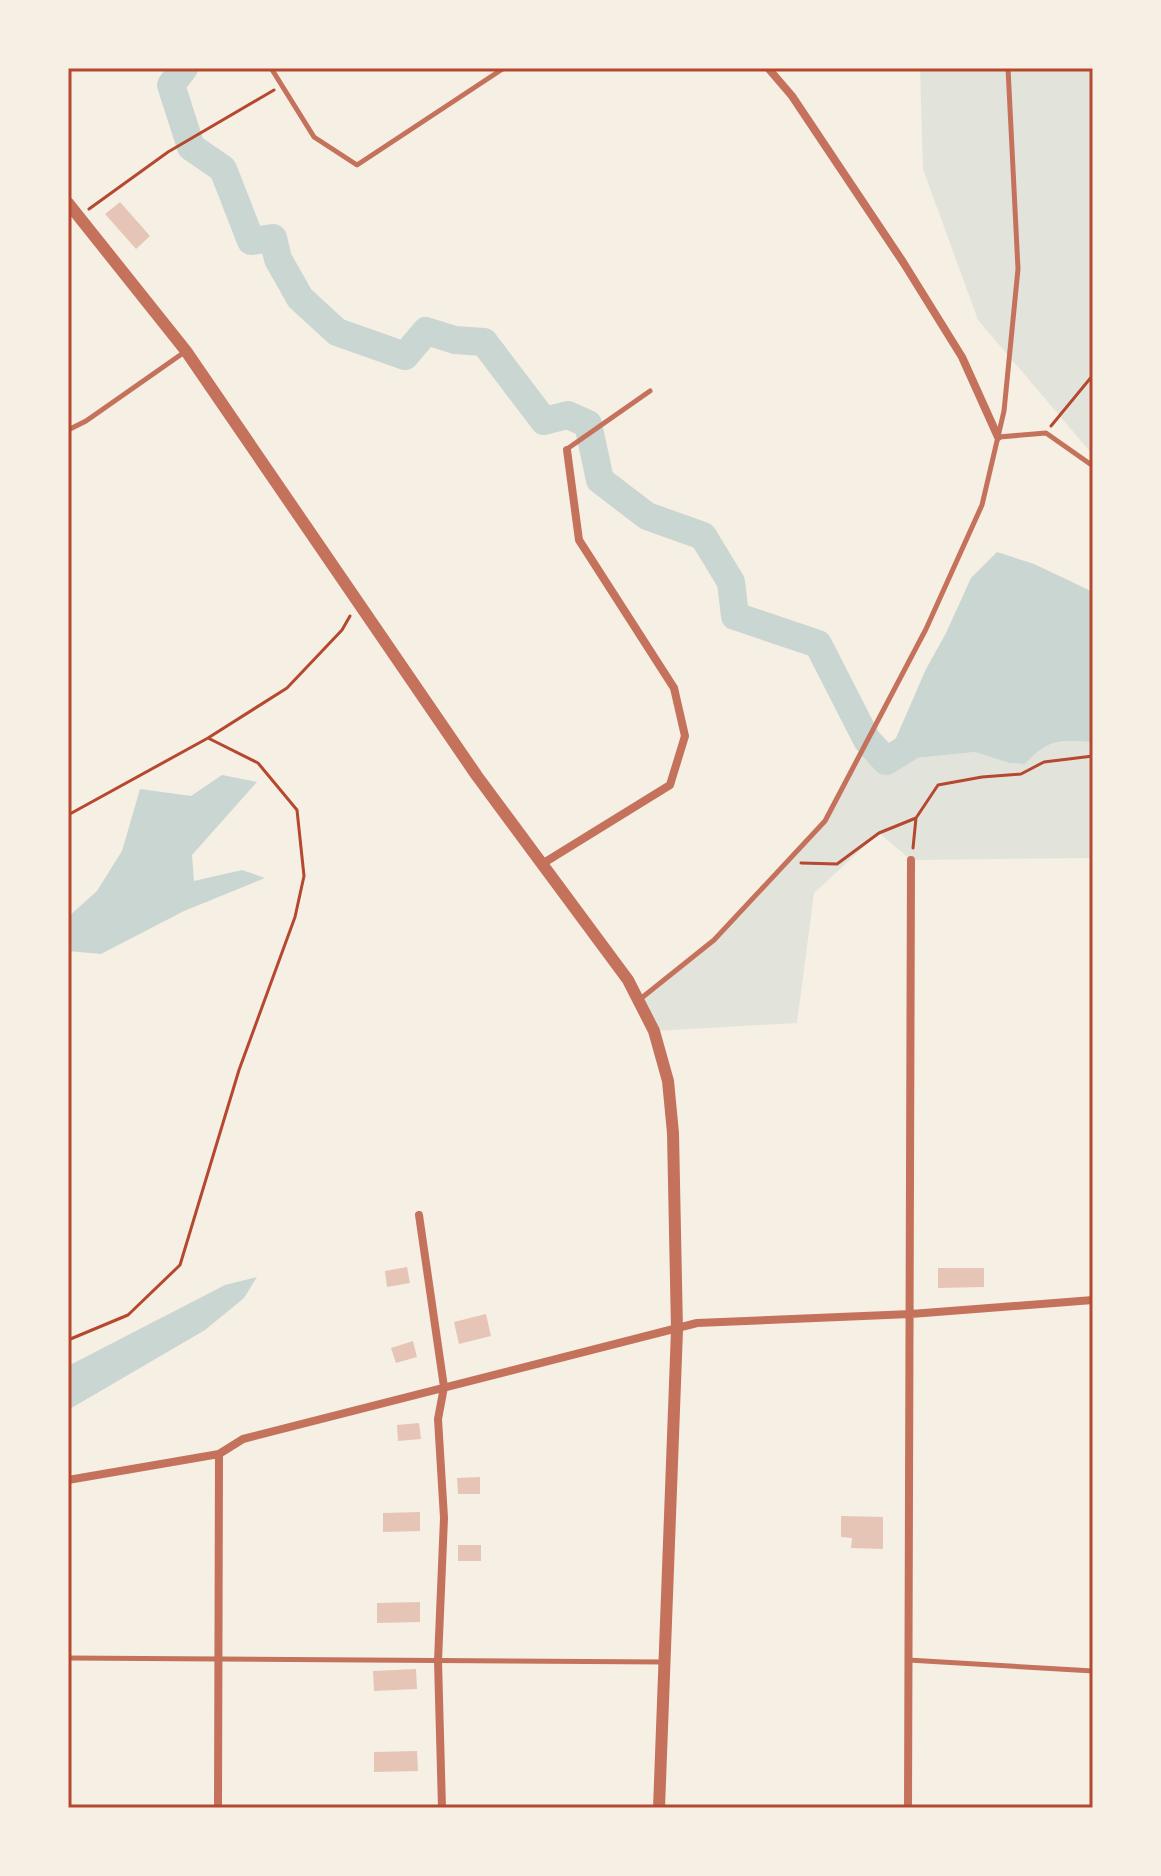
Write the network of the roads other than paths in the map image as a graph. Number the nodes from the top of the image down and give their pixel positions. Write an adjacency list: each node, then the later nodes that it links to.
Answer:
1 (271, 68): 2 (lane)
2 (504, 68)
3 (768, 68): 9 (street)
4 (1008, 68): 9 (lane)
5 (68, 203): 6 (street)
6 (186, 351): 8 (lane); 13 (street)
7 (650, 391): 10 (lane)
8 (68, 430)
9 (998, 437): 11 (lane); 14 (lane)
10 (567, 450): 13 (street)
11 (1093, 466)
12 (911, 860): 17 (street)
13 (542, 864): 14 (street)
14 (638, 1000): 18 (street)
15 (419, 1215): 19 (street)
16 (1093, 1300): 17 (street)
17 (911, 1314): 18 (street); 24 (street)
18 (677, 1330): 19 (street); 26 (street)
19 (444, 1387): 20 (street); 25 (street)
20 (219, 1454): 21 (street); 23 (street)
21 (68, 1480)
22 (68, 1658): 23 (lane)
23 (220, 1660): 25 (lane); 28 (street)
24 (908, 1660): 27 (lane); 31 (street)
25 (438, 1661): 26 (lane); 29 (street)
26 (665, 1662): 30 (street)
27 (1093, 1671)
28 (218, 1808)
29 (442, 1808)
30 (659, 1808)
31 (908, 1808)

